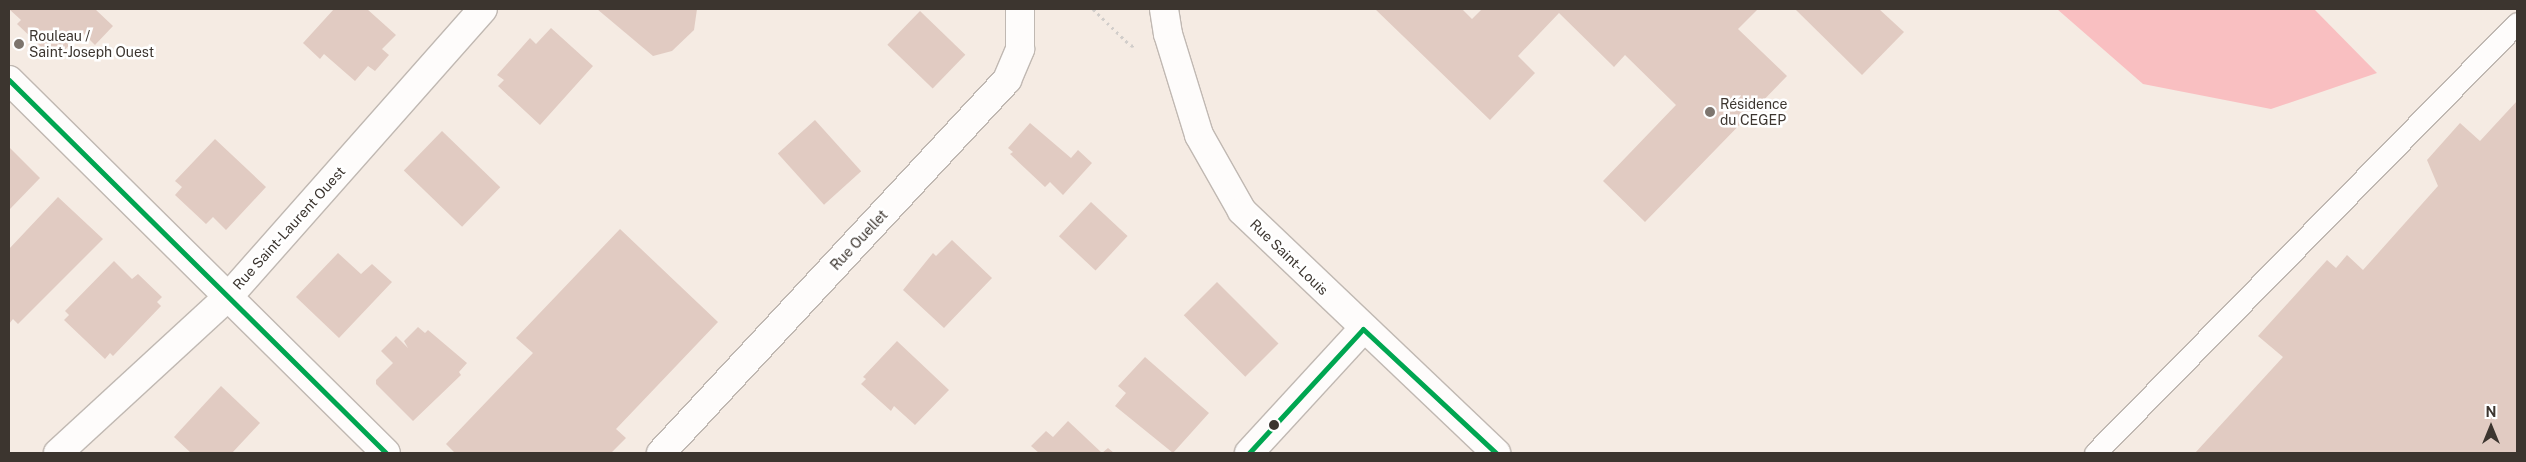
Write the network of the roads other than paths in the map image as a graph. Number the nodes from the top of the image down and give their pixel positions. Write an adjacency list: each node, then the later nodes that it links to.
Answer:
1 (484, 9): 6 (street, Rue Saint-Laurent Ouest)
2 (1020, 9): 10 (street, Rue Ouellet)
3 (1166, 21): 7 (street, Rue Saint-Louis)
4 (2517, 23): 13 (lane)
5 (9, 80): 6 (street)
6 (229, 296): 8 (street, Rue Saint-Laurent Ouest); 9 (street)
7 (1363, 329): 11 (street); 12 (street, Rue Saint-Louis)
8 (58, 453)
9 (386, 453)
10 (661, 453)
11 (1249, 453)
12 (1496, 453)
13 (2095, 453)

